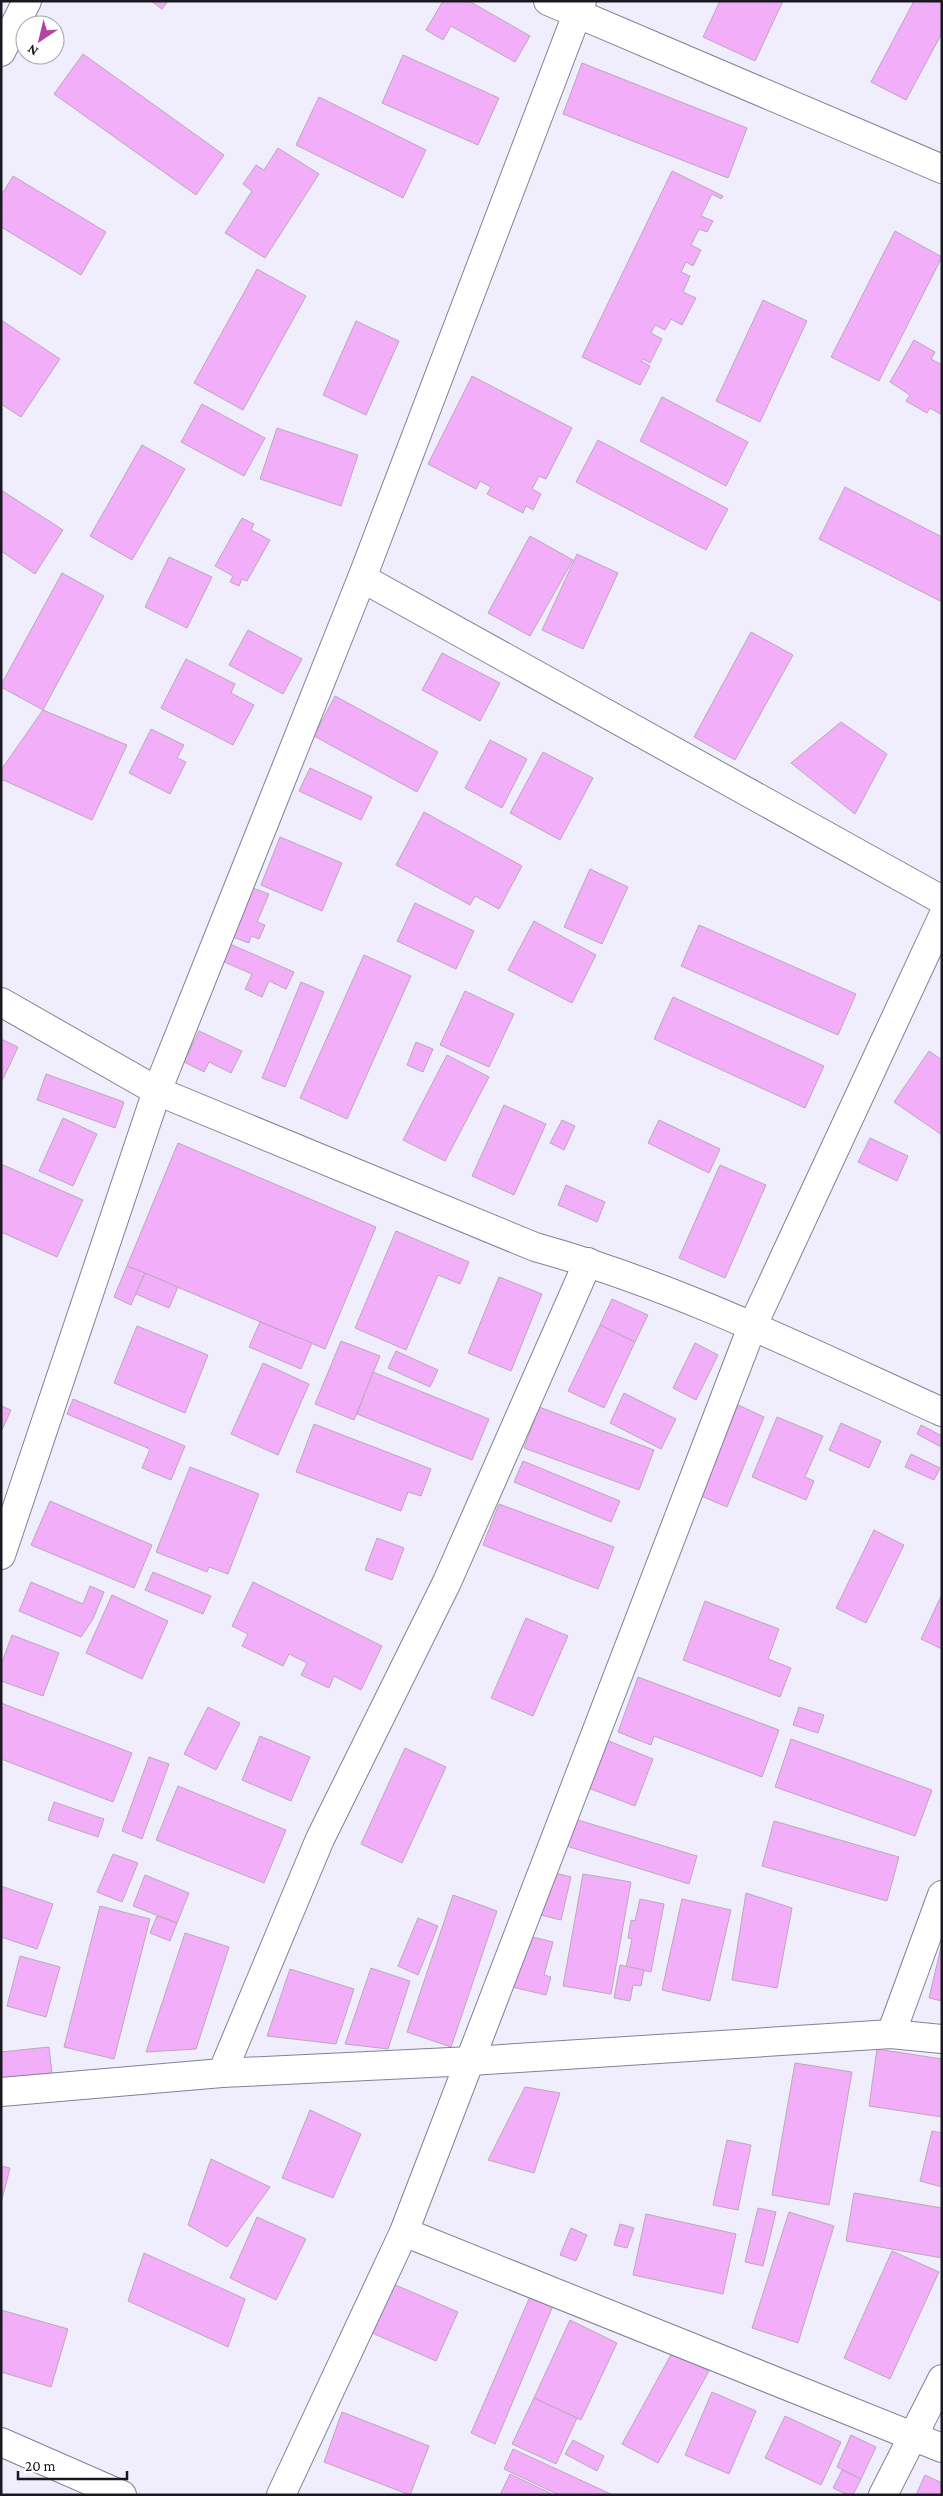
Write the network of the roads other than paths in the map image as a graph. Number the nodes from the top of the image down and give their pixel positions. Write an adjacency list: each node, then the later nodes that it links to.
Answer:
1 (27, 1): 4 (street)
2 (548, 1): 3 (street)
3 (579, 8): 5 (street); 6 (street)
4 (1, 52)
5 (942, 170)
6 (362, 578): 7 (street); 10 (street)
7 (942, 900)
8 (942, 918): 12 (street)
9 (1, 1002): 10 (street)
10 (157, 1092): 11 (street); 14 (street)
11 (588, 1262): 12 (street); 19 (street)
12 (752, 1327): 13 (street); 18 (street)
13 (942, 1412)
14 (1, 1554)
15 (942, 1895): 16 (street)
16 (891, 2034): 17 (street); 18 (street)
17 (942, 2039)
18 (470, 2061): 19 (street); 21 (street)
19 (222, 2073): 20 (street)
20 (1, 2092)
21 (404, 2232): 23 (street); 27 (street)
22 (942, 2379): 23 (street)
23 (912, 2435): 25 (street); 28 (street)
24 (1, 2442): 26 (street)
25 (942, 2448)
26 (122, 2495)
27 (281, 2495)
28 (883, 2495)

